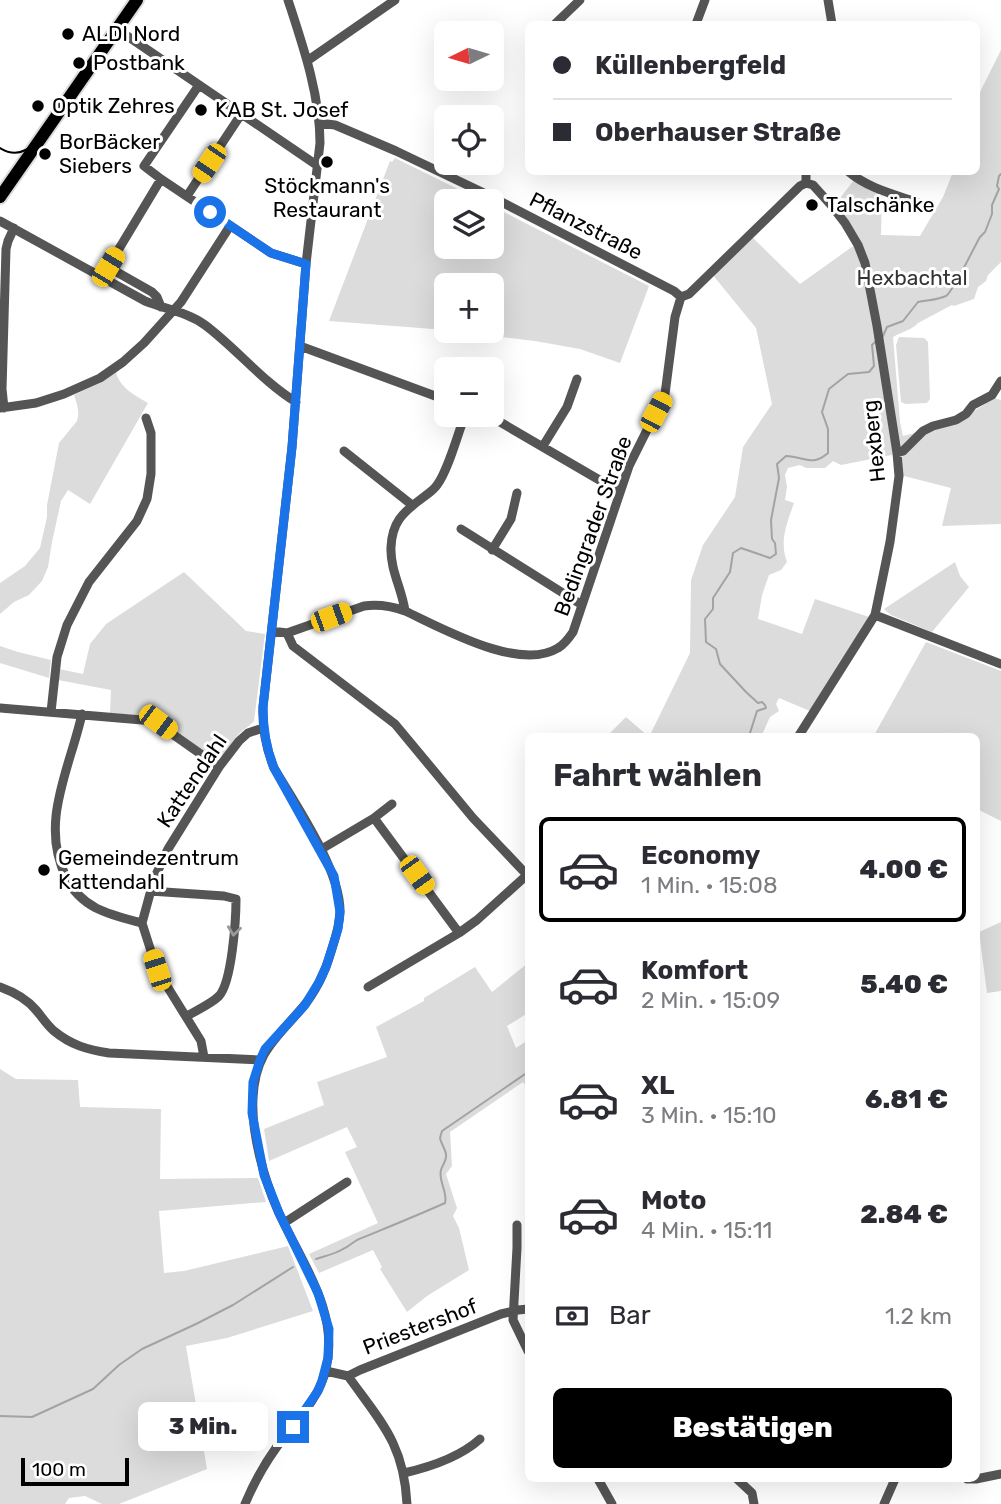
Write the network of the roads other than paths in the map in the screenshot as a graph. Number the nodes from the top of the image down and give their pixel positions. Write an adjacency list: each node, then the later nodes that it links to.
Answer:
1 (136, 0): 10 (main road)
2 (288, 0): 11 (street)
3 (395, 0): 11 (street)
4 (580, 0): 7 (street)
5 (705, 0): 8 (street)
6 (828, 0): 9 (street)
7 (558, 21)
8 (697, 21)
9 (832, 21)
10 (117, 29): 12 (street); 21 (main road)
11 (307, 61): 14 (street)
12 (199, 85): 13 (street); 18 (street)
13 (242, 113): 15 (street); 20 (street)
14 (319, 124): 15 (street); 29 (street, Pflanzstraße)
15 (318, 166): 26 (street)
16 (806, 175): 19 (street)
17 (853, 175): 22 (street)
18 (161, 179): 20 (street); 27 (street)
19 (806, 183): 29 (street); 43 (street, Hexberg)
20 (187, 196): 24 (street)
21 (0, 197)
22 (922, 204)
23 (0, 221): 25 (street)
24 (230, 226): 26 (street); 31 (street)
25 (14, 228): 28 (street); 37 (street)
26 (306, 264): 32 (street)
27 (108, 267): 28 (street); 30 (street)
28 (102, 277): 30 (street)
29 (681, 297): 44 (street, Bedingrader Straße)
30 (161, 307): 31 (street)
31 (174, 310): 36 (street); 37 (street)
32 (300, 346): 35 (street); 36 (street)
33 (577, 379): 41 (street)
34 (1001, 381): 43 (street)
35 (434, 396)
36 (296, 402): 52 (street)
37 (2, 408)
38 (146, 418): 56 (street)
39 (504, 424): 41 (street)
40 (461, 427): 46 (street)
41 (543, 446): 44 (street)
42 (344, 451): 46 (street)
43 (897, 453): 51 (street, Hexberg)
44 (620, 492): 49 (street, Bedingrader Straße)
45 (517, 493): 48 (street)
46 (412, 505): 50 (street)
47 (461, 529): 48 (street)
48 (492, 550): 49 (street)
49 (582, 605): 50 (street, Bedingrader Straße)
50 (405, 611): 53 (street, Bedingrader Straße)
51 (875, 615): 54 (street); 59 (street, Hexberg)
52 (272, 631): 53 (street, Bedingrader Straße); 58 (street)
53 (287, 633): 64 (street)
54 (1001, 664)
55 (0, 708): 56 (street)
56 (51, 712): 57 (street)
57 (82, 714): 60 (street); 67 (street)
58 (263, 728): 60 (street, Kattendahl); 63 (street)
59 (801, 733)
60 (219, 768): 66 (street, Kattendahl)
61 (392, 804): 62 (street)
62 (374, 818): 63 (street); 68 (street)
63 (320, 850): 73 (street)
64 (525, 872)
65 (525, 878): 68 (street)
66 (150, 891): 67 (street, Kattendahl); 71 (street, one-way to 71)
67 (142, 923): 71 (street)
68 (459, 933): 70 (street)
69 (0, 987): 72 (street)
70 (368, 987)
71 (187, 1016): 72 (street)
72 (204, 1057): 73 (street)
73 (260, 1060): 75 (street)
74 (347, 1182): 75 (street)
75 (284, 1223): 80 (street)
76 (517, 1225): 78 (street)
77 (525, 1309): 78 (street, Priestershof)
78 (513, 1311): 79 (street); 81 (street, Priestershof)
79 (525, 1345)
80 (326, 1371): 81 (street, Priestershof); 89 (street)
81 (348, 1376): 83 (street)
82 (480, 1439): 83 (street)
83 (404, 1473): 90 (street)
84 (1001, 1474): 85 (street)
85 (980, 1478)
86 (600, 1482): 91 (street)
87 (740, 1482): 92 (street)
88 (894, 1482): 93 (street)
89 (245, 1504)
90 (407, 1504)
91 (612, 1504)
92 (754, 1504)
93 (884, 1504)

